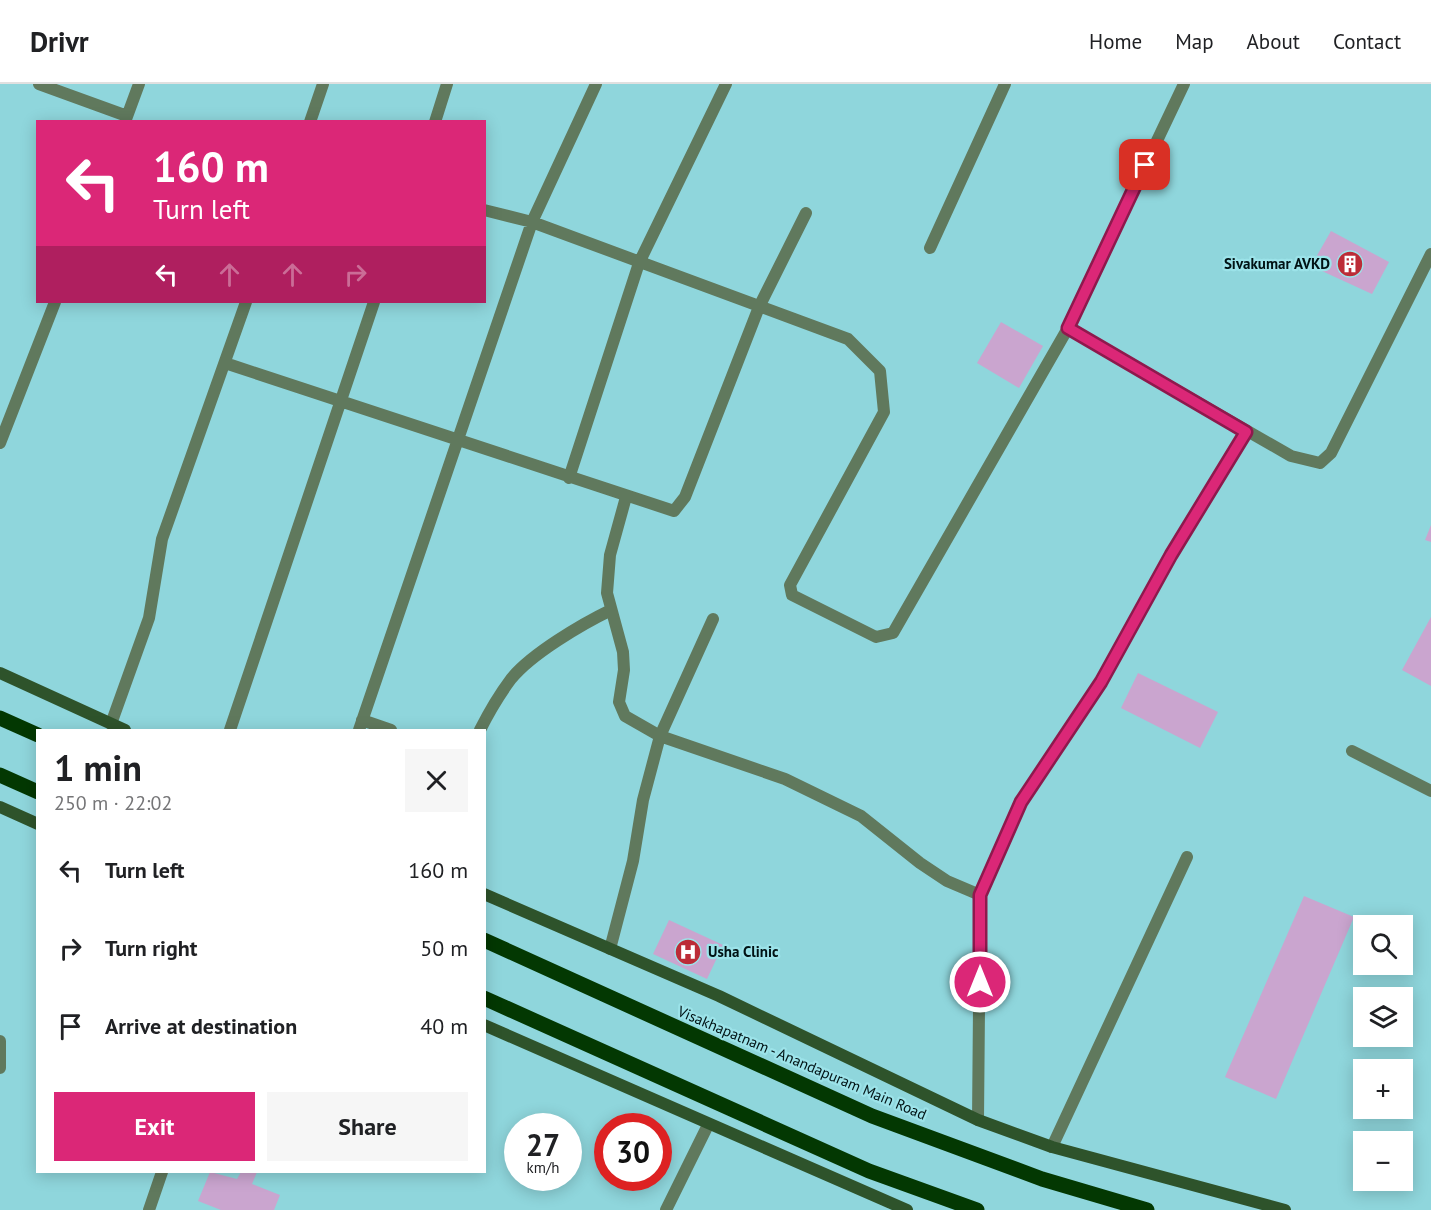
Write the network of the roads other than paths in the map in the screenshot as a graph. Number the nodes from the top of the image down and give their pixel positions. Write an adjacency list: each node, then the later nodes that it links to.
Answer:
1 (39, 84): 9 (street)
2 (139, 84): 9 (street)
3 (323, 84): 10 (street)
4 (447, 84): 11 (street)
5 (596, 84): 14 (street)
6 (726, 84): 17 (street)
7 (1005, 84): 15 (street)
8 (1184, 84): 22 (street)
9 (126, 118)
10 (311, 120)
11 (436, 120)
12 (486, 210): 14 (street)
13 (806, 213): 21 (street)
14 (532, 222): 17 (street); 26 (street)
15 (930, 248)
16 (1431, 254): 25 (street)
17 (639, 263): 21 (street); 28 (street)
18 (55, 303): 27 (street)
19 (246, 303): 23 (street)
20 (374, 303): 24 (street)
21 (759, 307): 22 (street); 29 (street)
22 (1068, 328): 25 (street)
23 (225, 363): 24 (street); 34 (street)
24 (341, 402): 26 (street); 37 (street)
25 (1246, 432): 50 (street)
26 (456, 438): 28 (street); 35 (street)
27 (0, 443)
28 (569, 478): 29 (street)
29 (624, 504): 30 (street)
30 (611, 610): 39 (street); 41 (street)
31 (713, 619): 41 (street)
32 (0, 673): 34 (street)
33 (0, 718): 40 (main road)
34 (111, 724): 36 (street)
35 (360, 725): 38 (street)
36 (123, 729)
37 (230, 729)
38 (386, 729)
39 (480, 729)
40 (36, 734)
41 (660, 736): 50 (street); 52 (street)
42 (1352, 751): 44 (street)
43 (0, 775): 45 (main road)
44 (1431, 790)
45 (36, 791)
46 (0, 807): 47 (street)
47 (36, 823)
48 (1187, 857): 59 (street)
49 (486, 895): 52 (street)
50 (980, 895): 57 (street)
51 (486, 941): 65 (main road, Visakhapatnam - Anandapuram Main Road)
52 (610, 949): 57 (street)
53 (486, 999): 64 (main road)
54 (486, 1026): 58 (street)
55 (0, 1041): 56 (street)
56 (0, 1068)
57 (978, 1120): 59 (street)
58 (708, 1125): 62 (street); 63 (street)
59 (1053, 1147): 66 (street)
60 (162, 1173): 61 (street)
61 (149, 1210)
62 (666, 1210)
63 (907, 1210)
64 (977, 1210)
65 (1148, 1210)
66 (1285, 1210)

